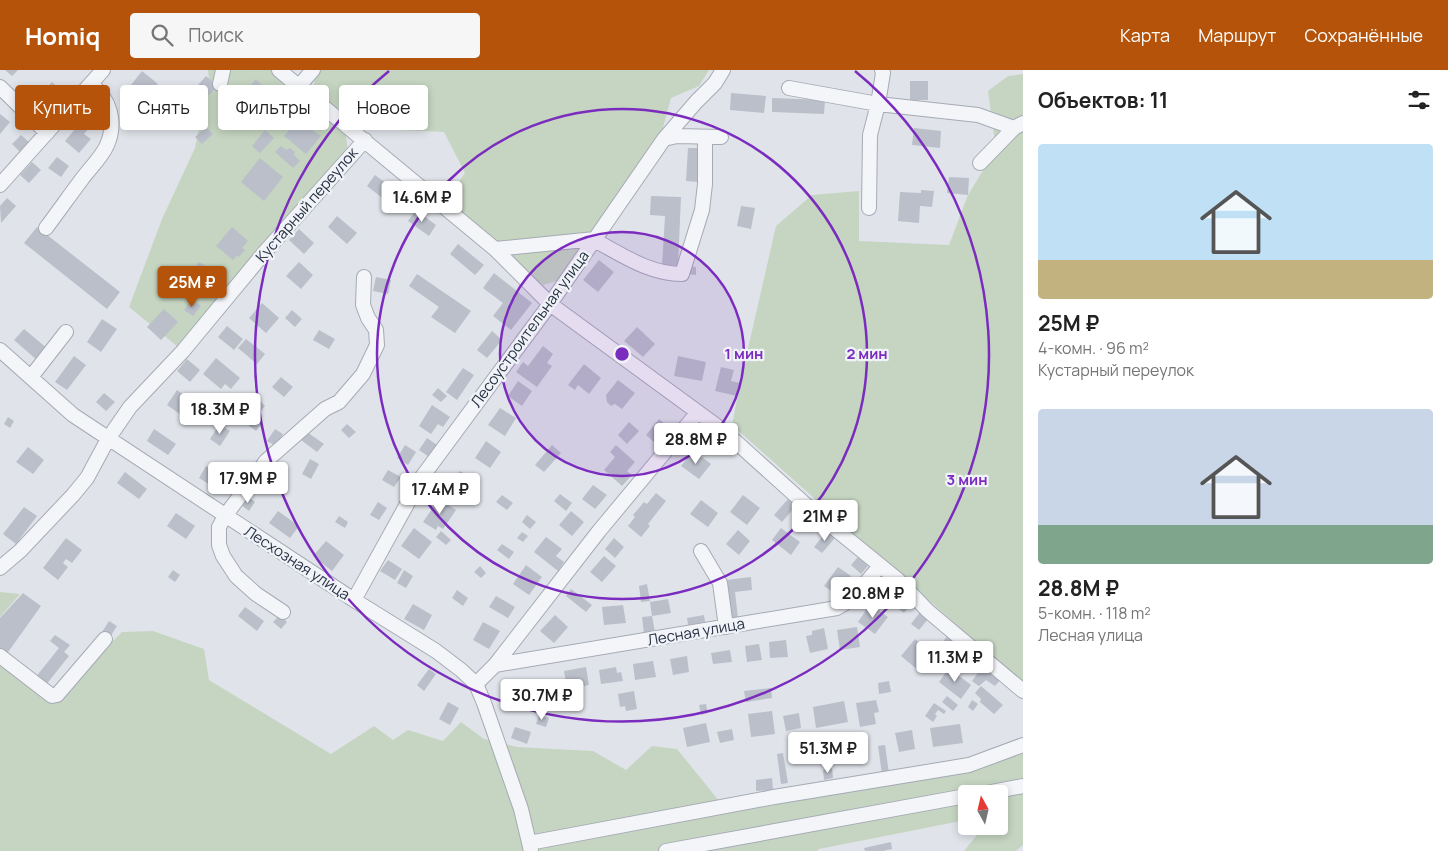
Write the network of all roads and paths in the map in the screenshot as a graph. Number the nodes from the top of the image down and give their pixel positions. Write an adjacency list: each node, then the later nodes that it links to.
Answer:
1 (103, 70): 7 (street)
2 (223, 70): 8 (street)
3 (279, 70): 9 (street)
4 (313, 70): 10 (street)
5 (723, 70): 19 (street, Лесоустроительная улица)
6 (882, 70): 13 (street)
7 (91, 84): 16 (street); 24 (street)
8 (220, 84)
9 (298, 85)
10 (300, 85)
11 (0, 88): 16 (street)
12 (789, 88): 13 (street)
13 (878, 104): 15 (street); 23 (street)
14 (329, 111): 20 (street)
15 (1018, 125): 21 (street)
16 (47, 133): 22 (street)
17 (705, 136): 18 (street); 19 (street); 25 (street)
18 (722, 137)
19 (664, 139): 25 (street, Лесоустроительная улица)
20 (365, 140): 26 (street); 33 (street, Кустарный переулок)
21 (980, 162)
22 (0, 185)
23 (869, 208)
24 (46, 228)
25 (596, 240): 26 (street); 28 (street, Лесоустроительная улица)
26 (495, 249): 28 (street)
27 (364, 277): 34 (street)
28 (550, 304): 32 (street); 38 (street, Лесоустроительная улица)
29 (66, 332): 31 (street)
30 (0, 350): 31 (street, Лесхозная улица)
31 (31, 377): 33 (street, Лесхозная улица)
32 (698, 412): 36 (street); 43 (street)
33 (108, 439): 34 (street, Лесхозная улица); 37 (street, Кустарный переулок)
34 (225, 516): 38 (street, Лесхозная улица); 39 (street)
35 (702, 551): 40 (street)
36 (880, 566): 40 (street, Лесная улица); 45 (street)
37 (0, 568)
38 (354, 600): 44 (street, Лесхозная улица)
39 (283, 612)
40 (726, 627): 43 (street, Лесная улица)
41 (105, 639): 42 (street)
42 (0, 656)
43 (495, 665): 44 (street)
44 (476, 684): 50 (street)
45 (1023, 691)
46 (1023, 745): 50 (street)
47 (1023, 786): 48 (street)
48 (1008, 789)
49 (958, 797): 51 (street)
50 (530, 847)
51 (666, 851)

